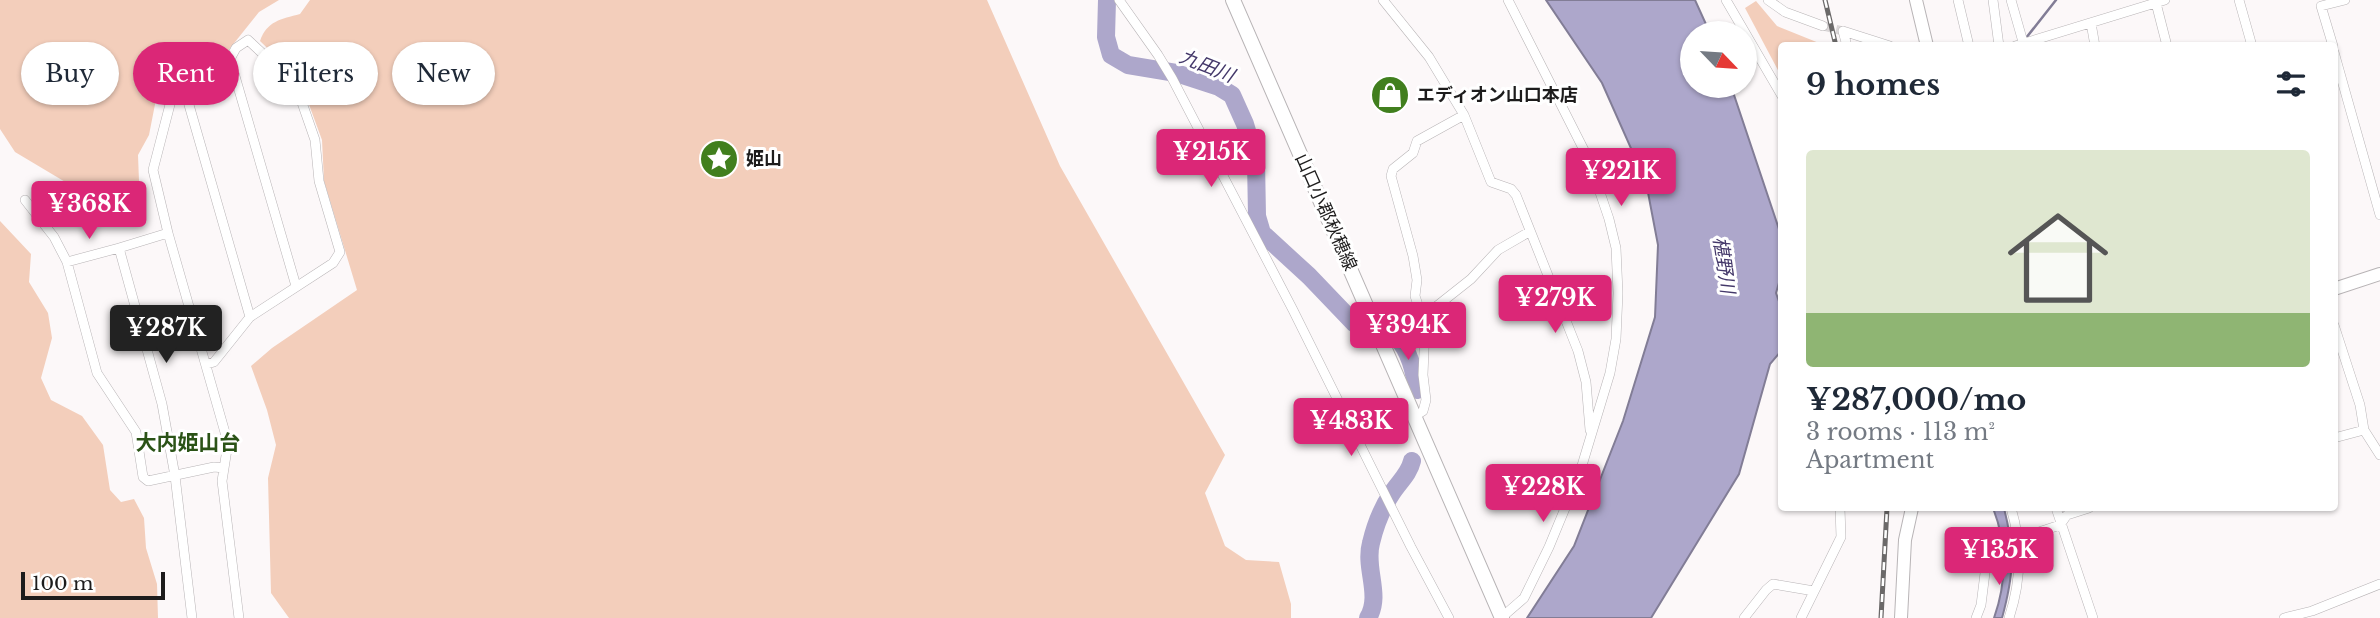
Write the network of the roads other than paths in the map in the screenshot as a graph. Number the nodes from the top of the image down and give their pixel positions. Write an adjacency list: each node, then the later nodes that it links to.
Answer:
1 (1119, 0): 66 (street)
2 (1233, 0): 47 (main road, 山口小郡秋穂線)
3 (1383, 0): 33 (street)
4 (1508, 0): 49 (street)
5 (1726, 0): 29 (street)
6 (1768, 0): 15 (street)
7 (1916, 0): 18 (street)
8 (1958, 0): 19 (street)
9 (1993, 0): 20 (street)
10 (2011, 0): 21 (street)
11 (2239, 0): 25 (street)
12 (2345, 0): 26 (street)
13 (2161, 1): 14 (street); 24 (street)
14 (2091, 23): 22 (street); 23 (street)
15 (1822, 26)
16 (1846, 42): 17 (street)
17 (1877, 42)
18 (1926, 42)
19 (1968, 42)
20 (1998, 42)
21 (2019, 42)
22 (2038, 42)
23 (2094, 42)
24 (2167, 42)
25 (2251, 42)
26 (2332, 42)
27 (239, 46): 41 (street)
28 (2338, 66): 35 (street)
29 (1778, 89)
30 (239, 90): 41 (street)
31 (168, 105): 37 (street)
32 (189, 105): 43 (street)
33 (1464, 115): 36 (street); 44 (street)
34 (26, 200): 39 (street)
35 (2380, 215)
36 (1529, 232): 44 (street); 49 (street)
37 (168, 233): 38 (street); 46 (street)
38 (119, 248): 39 (street); 53 (street)
39 (67, 262): 53 (street)
40 (2380, 274): 42 (street)
41 (296, 286): 43 (street)
42 (2338, 288)
43 (250, 317): 46 (street)
44 (1423, 317): 47 (street)
45 (2338, 337): 48 (street)
46 (207, 364): 52 (street)
47 (1415, 416): 67 (main road, 山口小郡秋穂線)
48 (2364, 430): 50 (street); 51 (street)
49 (1591, 436): 67 (street)
50 (2338, 437)
51 (2380, 454)
52 (224, 468): 53 (street); 65 (street)
53 (175, 476): 64 (street)
54 (1840, 511): 62 (street)
55 (1911, 511): 70 (street)
56 (2012, 511): 60 (street)
57 (2057, 511): 59 (street)
58 (2080, 511): 59 (street)
59 (2060, 524): 60 (street); 73 (street)
60 (2017, 539): 71 (street); 72 (street)
61 (2380, 584): 63 (street)
62 (1814, 591): 68 (street); 69 (street)
63 (2313, 615): 74 (street)
64 (191, 618)
65 (239, 618)
66 (1449, 618)
67 (1501, 618)
68 (1744, 618)
69 (1801, 618)
70 (1901, 618)
71 (1976, 618)
72 (2009, 618)
73 (2093, 618)
74 (2284, 618)

